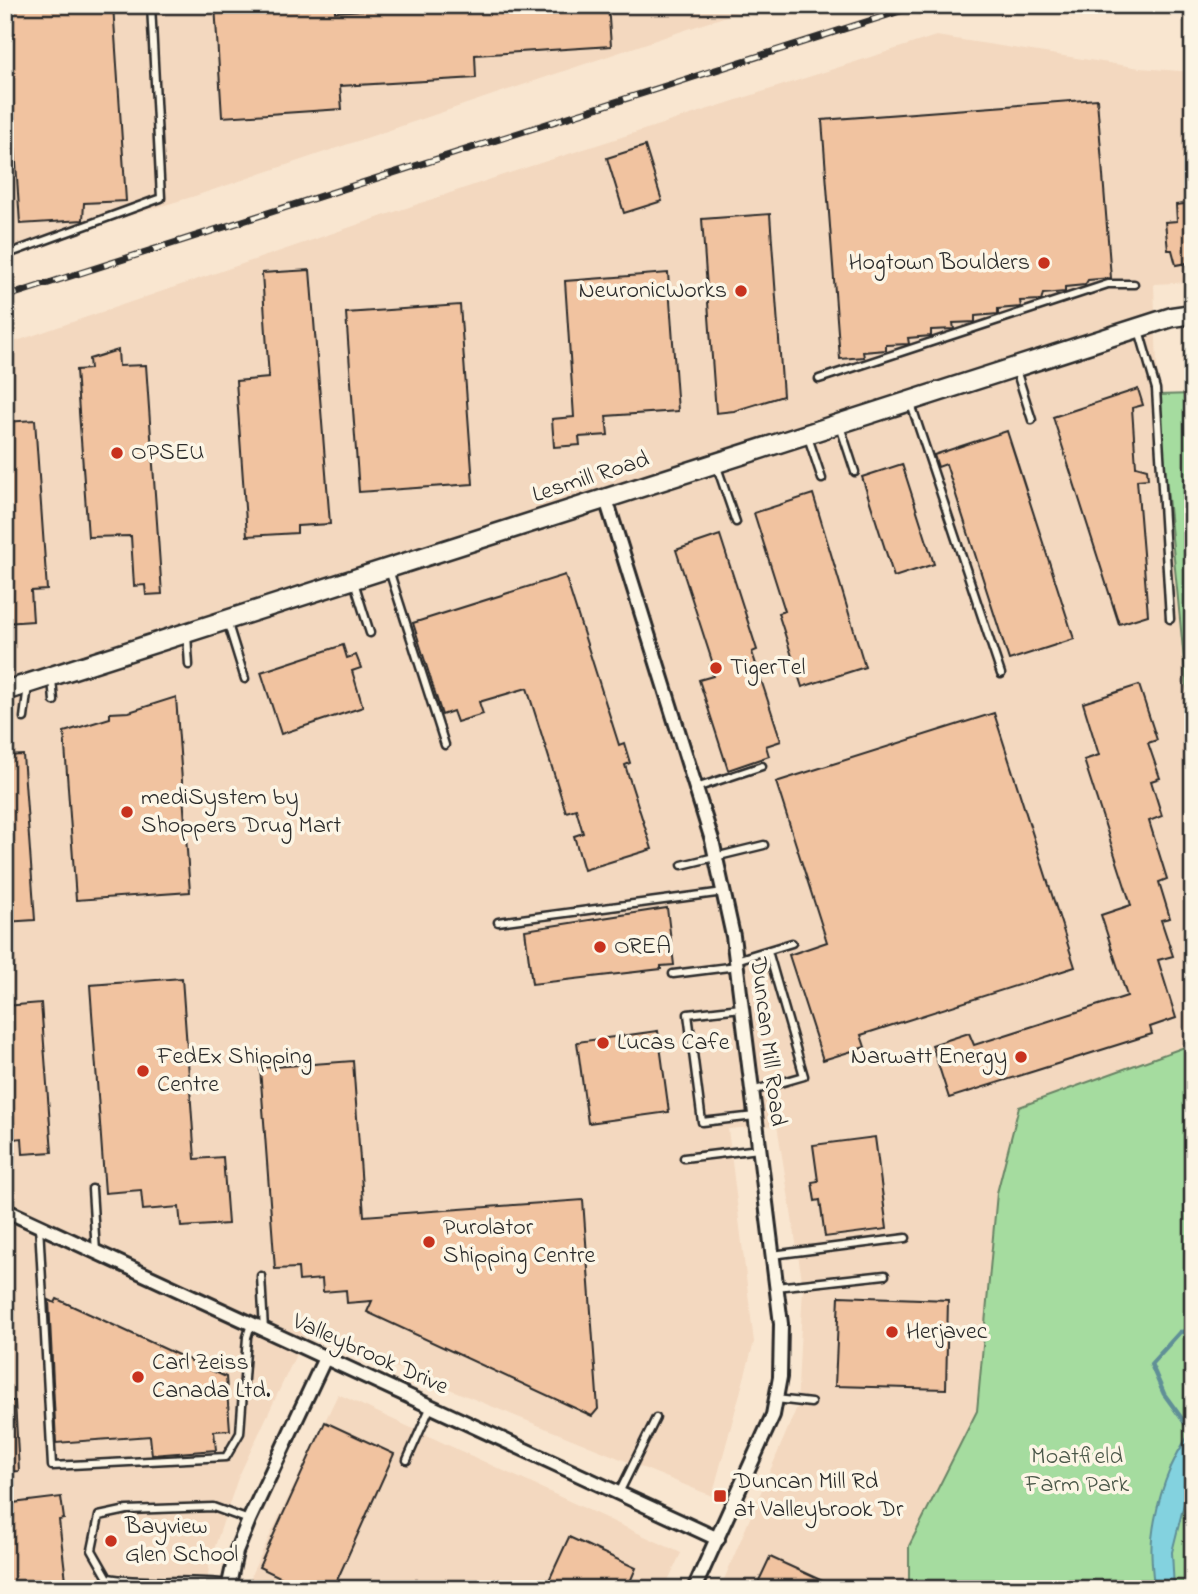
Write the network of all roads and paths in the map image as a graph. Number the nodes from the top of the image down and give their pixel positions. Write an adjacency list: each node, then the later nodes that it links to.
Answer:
1 (151, 5): 2 (lane)
2 (5, 255)
3 (1134, 284): 7 (lane)
4 (1193, 314): 5 (street, Lesmill Road)
5 (1138, 329): 6 (street, Lesmill Road); 19 (lane)
6 (1015, 369): 8 (street, Lesmill Road); 9 (lane)
7 (819, 379)
8 (910, 402): 10 (street, Lesmill Road); 24 (lane)
9 (1032, 420)
10 (839, 425): 11 (street, Lesmill Road); 13 (lane)
11 (807, 435): 12 (street, Lesmill Road); 14 (lane)
12 (716, 464): 15 (street, Lesmill Road); 16 (lane)
13 (855, 472)
14 (822, 480)
15 (606, 499): 17 (street, Lesmill Road); 33 (street, Duncan Mill Road)
16 (736, 522)
17 (389, 569): 18 (street, Lesmill Road); 31 (lane)
18 (354, 580): 20 (street, Lesmill Road); 22 (lane)
19 (1170, 619)
20 (228, 621): 21 (street, Lesmill Road); 26 (lane)
21 (187, 633): 23 (lane); 25 (street, Lesmill Road)
22 (370, 633)
23 (189, 665)
24 (1001, 674)
25 (52, 676): 27 (street, Lesmill Road); 29 (lane)
26 (245, 679)
27 (28, 683): 28 (street, Lesmill Road); 30 (lane)
28 (5, 691)
29 (54, 701)
30 (24, 718)
31 (445, 746)
32 (762, 766): 33 (lane)
33 (696, 788): 35 (street, Duncan Mill Road)
34 (764, 845): 35 (lane)
35 (716, 859): 36 (lane); 37 (street, Duncan Mill Road)
36 (682, 865)
37 (724, 892): 38 (lane); 41 (street, Duncan Mill Road)
38 (498, 922)
39 (792, 943): 40 (lane)
40 (768, 951): 41 (lane); 44 (lane)
41 (736, 963): 42 (lane); 43 (street, Duncan Mill Road)
42 (673, 974)
43 (742, 1008): 44 (street, Duncan Mill Road); 45 (lane)
44 (752, 1091): 45 (street, Duncan Mill Road)
45 (755, 1115): 46 (street, Duncan Mill Road)
46 (759, 1149): 47 (lane); 53 (street, Duncan Mill Road)
47 (684, 1158)
48 (92, 1189): 52 (lane)
49 (5, 1210): 50 (street, Valleybrook Drive)
50 (39, 1225): 52 (street, Valleybrook Drive); 57 (lane)
51 (906, 1238): 53 (lane)
52 (96, 1252): 57 (street, Valleybrook Drive)
53 (772, 1255): 56 (street, Duncan Mill Road)
54 (885, 1275): 56 (lane)
55 (261, 1276): 58 (lane)
56 (776, 1287): 60 (street, Duncan Mill Road)
57 (251, 1324): 58 (street, Valleybrook Drive)
58 (264, 1330): 59 (street, Valleybrook Drive)
59 (325, 1358): 62 (street, Valleybrook Drive); 66 (street)
60 (776, 1399): 61 (lane); 67 (street, Duncan Mill Road)
61 (811, 1403)
62 (431, 1406): 64 (lane); 65 (street, Valleybrook Drive)
63 (656, 1418): 65 (lane)
64 (407, 1460)
65 (619, 1493): 67 (street, Valleybrook Drive)
66 (249, 1520): 68 (street); 68 (lane)
67 (718, 1539): 69 (street, Duncan Mill Road)
68 (228, 1586)
69 (695, 1589)

